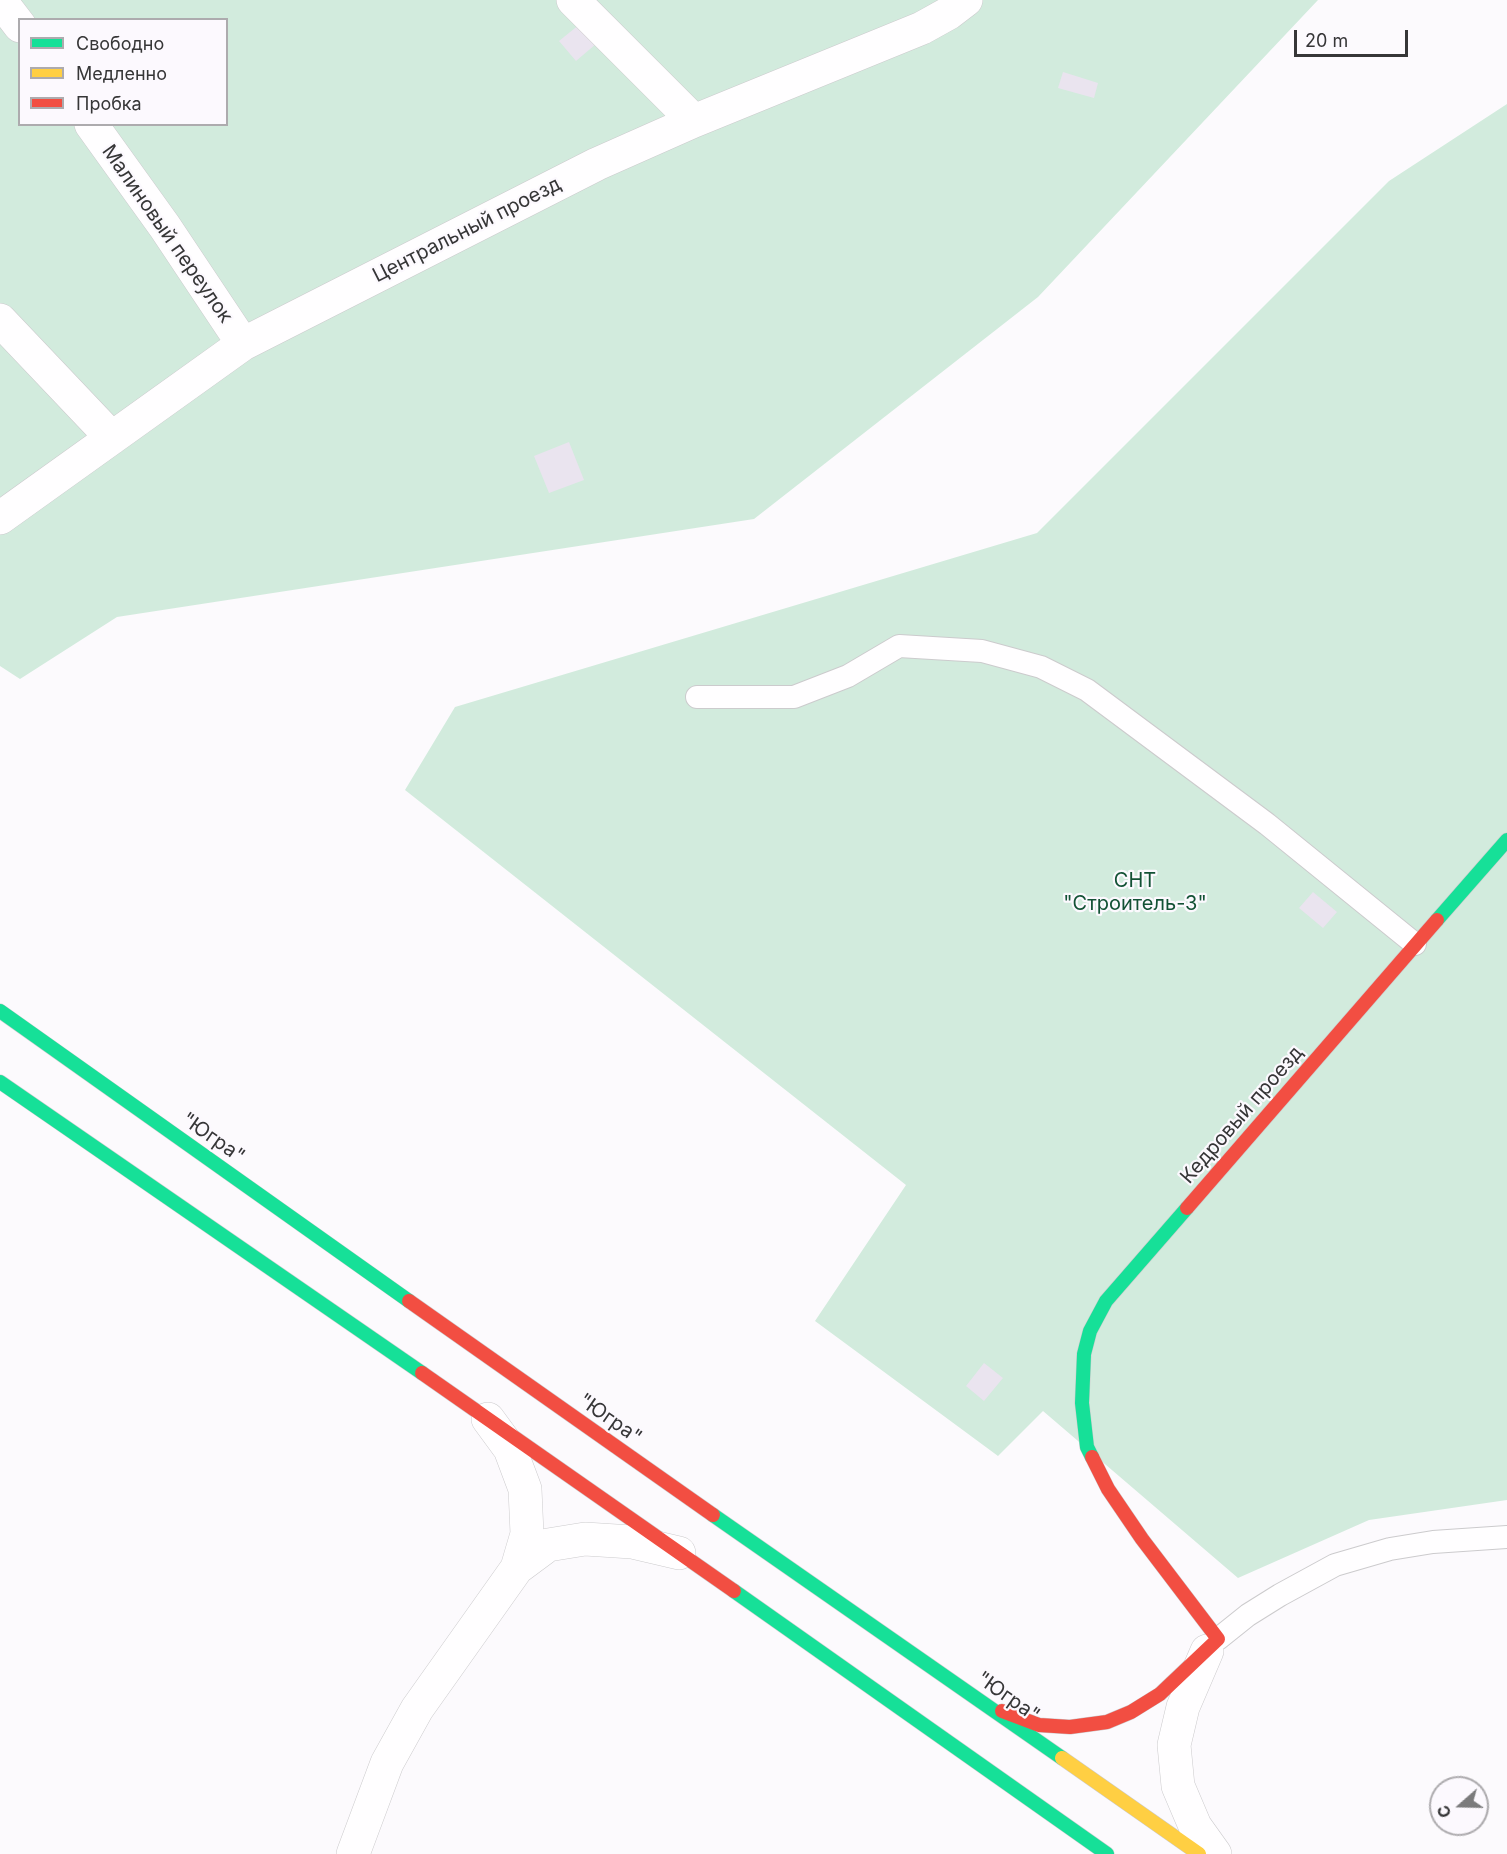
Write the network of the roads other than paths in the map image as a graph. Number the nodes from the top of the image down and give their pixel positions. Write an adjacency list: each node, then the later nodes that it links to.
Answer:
1 (0, 0): 4 (street)
2 (573, 0): 5 (street)
3 (966, 0): 5 (street, Центральный проезд)
4 (18, 23)
5 (694, 121): 8 (street, Центральный проезд)
6 (92, 126): 8 (street, Малиновый переулок)
7 (0, 320): 9 (street)
8 (243, 344): 9 (street, Центральный проезд)
9 (112, 438): 10 (street, Центральный проезд)
10 (0, 518)
11 (697, 696): 13 (lane)
12 (1507, 840): 13 (main road, Кедровый проезд)
13 (1415, 944): 20 (main road, Кедровый проезд)
14 (0, 1011): 21 (main road, "Югра")
15 (0, 1082): 16 (main road)
16 (488, 1419): 18 (main road); 19 (street)
17 (1507, 1537): 20 (lane)
18 (679, 1553): 19 (street); 23 (main road)
19 (517, 1568): 22 (street)
20 (1213, 1645): 21 (main road); 25 (street)
21 (987, 1706): 24 (main road, "Югра")
22 (353, 1854)
23 (1107, 1854)
24 (1199, 1854)
25 (1215, 1854)

